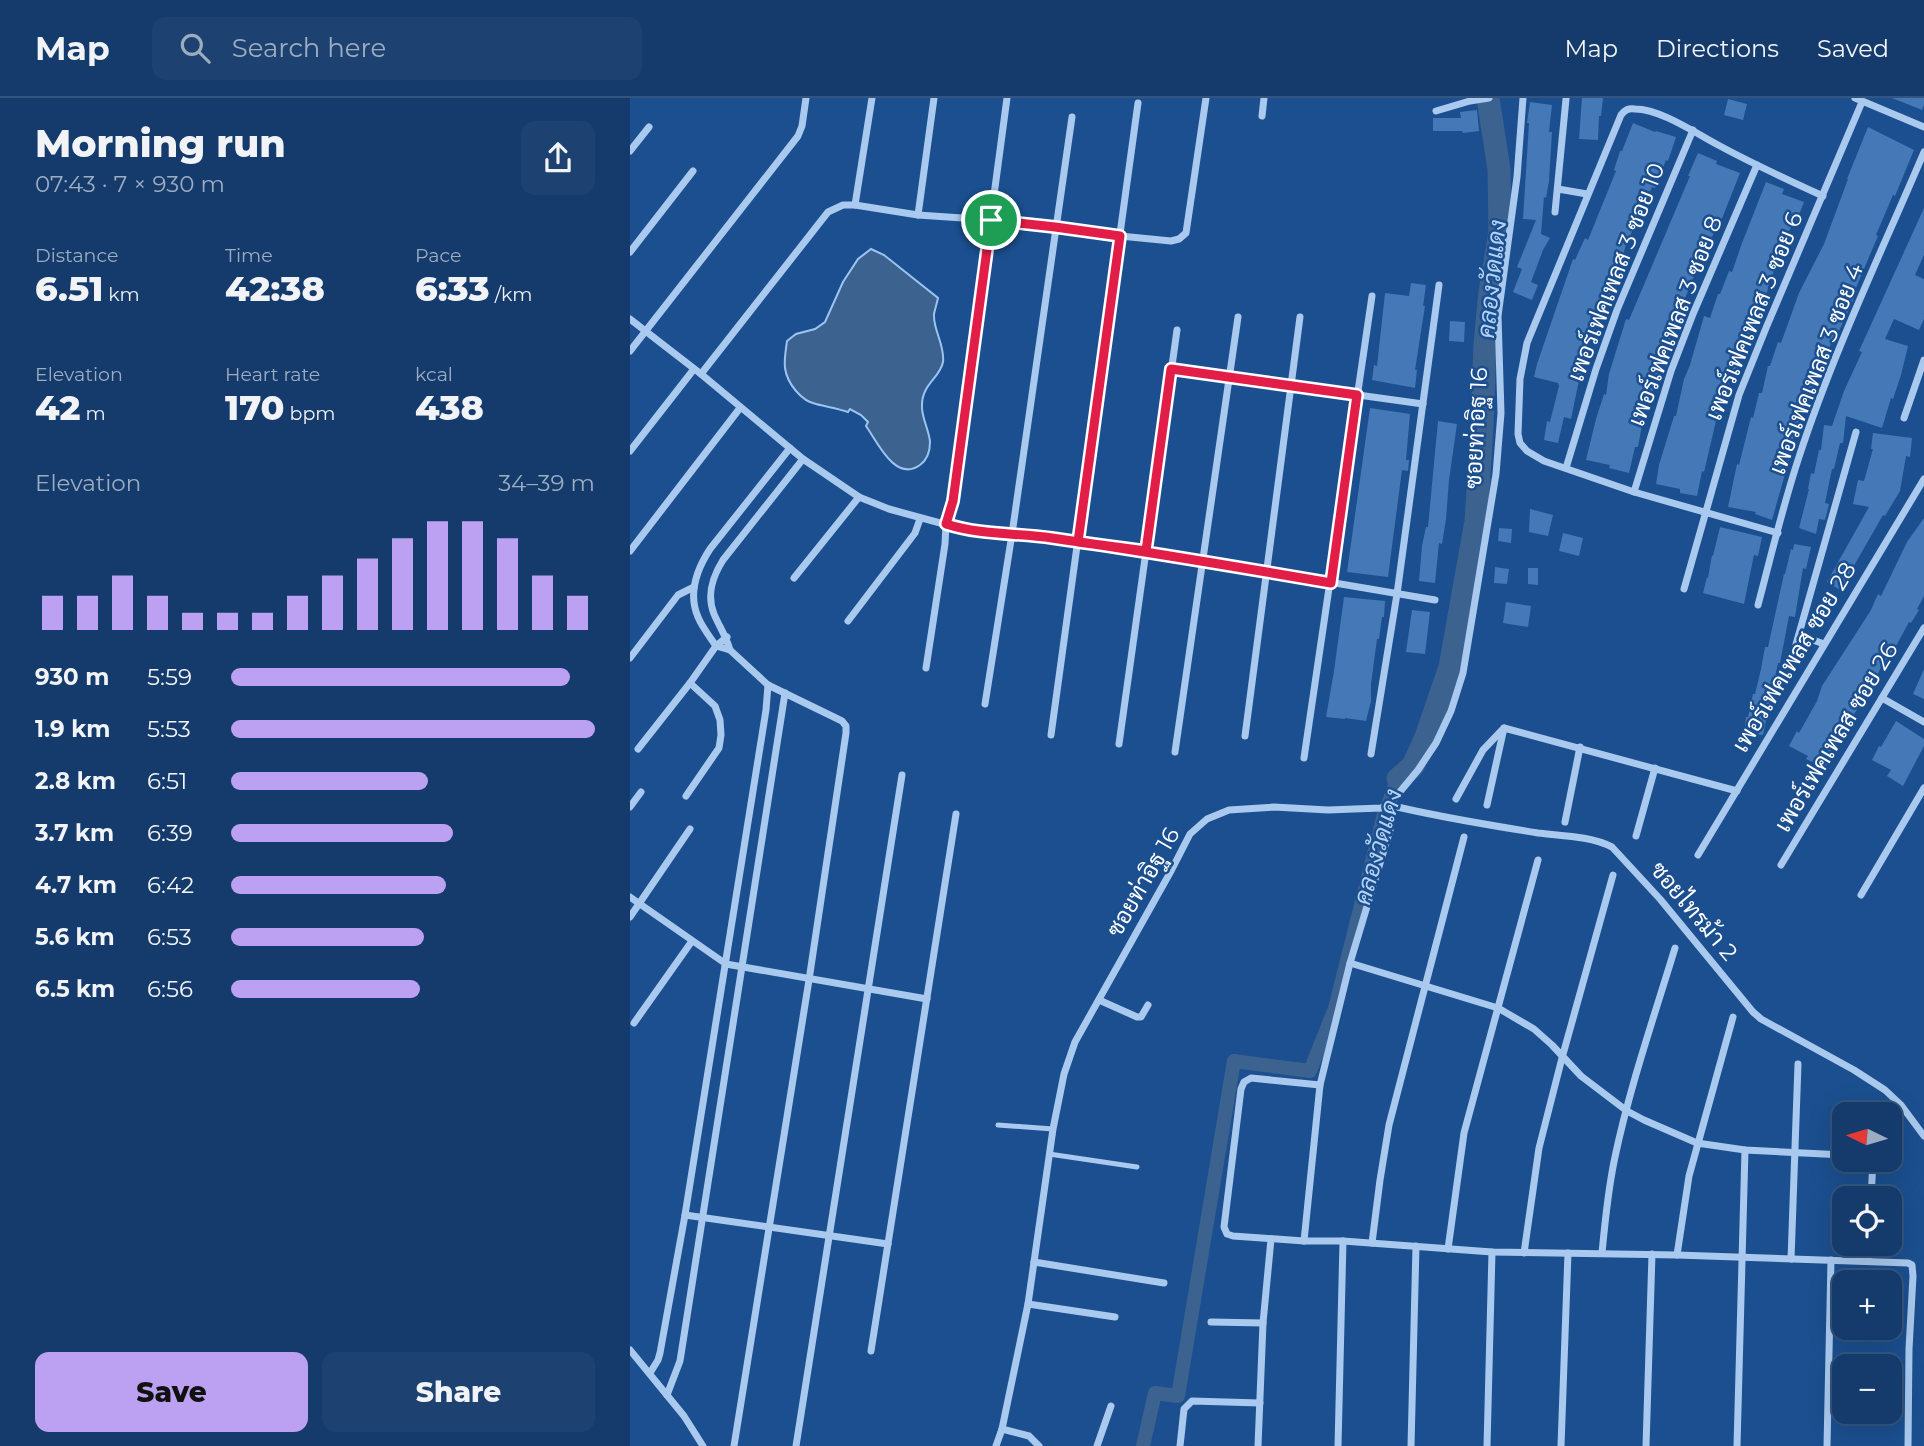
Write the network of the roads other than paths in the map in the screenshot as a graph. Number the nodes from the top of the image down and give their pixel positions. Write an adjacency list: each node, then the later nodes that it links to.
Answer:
1 (806, 98): 39 (street)
2 (872, 98): 26 (street)
3 (934, 98): 28 (street)
4 (1007, 98): 29 (street)
5 (1206, 98): 31 (street)
6 (1264, 98): 14 (street)
7 (1489, 98): 13 (street)
8 (1514, 98): 9 (street)
9 (1523, 98): 109 (street, ซอยท่าอิฐ 16)
10 (1566, 99): 23 (street)
11 (1859, 100): 17 (street); 25 (street, เพอร์เฟคเพลส 3 ซอย 6)
12 (1138, 103): 31 (street)
13 (1436, 111)
14 (1262, 116)
15 (1072, 117): 30 (street)
16 (649, 127): 19 (street)
17 (1924, 127)
18 (1693, 130): 21 (street); 24 (street); 54 (street, เพอร์เฟคเพลส 3 ซอย 10)
19 (630, 151)
20 (1924, 152): 61 (street, เพอร์เฟคเพลส 3 ซอย 4)
21 (1757, 165): 25 (street); 56 (street, เพอร์เฟคเพลส 3 ซอย 8)
22 (693, 171): 32 (street)
23 (1559, 189): 24 (street); 27 (street)
24 (1587, 194): 54 (street)
25 (1822, 196): 58 (street, เพอร์เฟคเพลส 3 ซอย 6)
26 (855, 205): 28 (street); 43 (street)
27 (1555, 212)
28 (918, 215): 29 (street)
29 (991, 220): 30 (street); 60 (street)
30 (1055, 227): 31 (street); 62 (street)
31 (1120, 236): 63 (street)
32 (630, 252)
33 (1439, 285): 47 (street)
34 (1372, 296): 46 (street)
35 (1238, 317): 44 (street)
36 (1300, 317): 45 (street)
37 (630, 319): 39 (street)
38 (1177, 330): 42 (street)
39 (646, 331): 40 (street); 43 (street)
40 (630, 351)
41 (1924, 360): 49 (street)
42 (1171, 369): 44 (street); 65 (street)
43 (697, 372): 48 (street); 52 (street)
44 (1229, 377): 45 (street); 66 (street)
45 (1291, 386): 46 (street); 67 (street)
46 (1357, 395): 47 (street); 69 (street)
47 (1423, 404): 72 (street)
48 (740, 408): 51 (street); 64 (street)
49 (1903, 418)
50 (1856, 432): 77 (street)
51 (790, 448): 53 (street); 70 (street)
52 (630, 451)
53 (803, 459): 57 (street); 78 (street)
54 (1566, 468): 56 (street)
55 (1924, 479): 79 (street, เพอร์เฟคเพลส ซอย 28)
56 (1634, 492): 58 (street)
57 (859, 497): 59 (street); 68 (street)
58 (1706, 513): 61 (street); 71 (street, เพอร์เฟคเพลส 3 ซอย 6)
59 (920, 519): 60 (street); 75 (street)
60 (946, 524): 62 (street); 84 (street)
61 (1778, 533): 74 (street, เพอร์เฟคเพลส 3 ซอย 4)
62 (1012, 534): 63 (street); 89 (street)
63 (1078, 542): 65 (street); 92 (street)
64 (630, 551)
65 (1146, 551): 66 (street); 94 (street)
66 (1202, 561): 67 (street); 97 (street)
67 (1266, 572): 69 (street); 93 (street)
68 (794, 578)
69 (1331, 583): 72 (street); 99 (street)
70 (694, 587): 80 (street); 83 (street)
71 (1684, 589)
72 (1397, 594): 73 (street); 98 (street)
73 (1436, 600)
74 (1758, 605)
75 (848, 621)
76 (1924, 628): 88 (street, เพอร์เฟคเพลส ซอย 26)
77 (1799, 635): 79 (street); 82 (street)
78 (727, 637): 80 (street); 81 (street)
79 (1824, 643): 103 (street, เพอร์เฟคเพลส ซอย 28)
80 (716, 646): 81 (street); 85 (street)
81 (730, 650): 86 (street)
82 (1793, 655)
83 (630, 658)
84 (926, 668)
85 (690, 683): 96 (street); 107 (street)
86 (768, 685): 87 (street); 105 (street)
87 (785, 693): 106 (street); 131 (street)
88 (1882, 698): 90 (street); 120 (street, เพอร์เฟคเพลส ซอย 26)
89 (985, 704)
90 (1924, 722)
91 (1504, 728): 95 (street); 108 (street); 110 (street)
92 (1051, 735)
93 (1245, 736)
94 (1119, 744)
95 (1580, 747): 100 (street); 113 (street)
96 (638, 749)
97 (1175, 752)
98 (1371, 754)
99 (1304, 758)
100 (1655, 768): 103 (street); 116 (street)
101 (902, 775): 133 (street)
102 (1924, 788): 122 (street)
103 (1737, 791): 118 (street, เพอร์เฟคเพลส ซอย 28)
104 (641, 792): 111 (street)
105 (753, 792): 106 (street); 129 (street)
106 (770, 794): 130 (street)
107 (687, 796)
108 (1456, 799)
109 (1389, 805): 135 (street, ซอยท่าอิฐ 16); 146 (street, ซอยไทรม้า 2)
110 (1487, 805)
111 (630, 807)
112 (956, 814): 134 (street)
113 (1565, 822)
114 (690, 829): 124 (street)
115 (1390, 830): 128 (street)
116 (1636, 836)
117 (1464, 837): 132 (street)
118 (1698, 855)
119 (1538, 860): 137 (street)
120 (1781, 865)
121 (1613, 875): 140 (street)
122 (1861, 895)
123 (630, 897): 124 (street)
124 (639, 904): 125 (street); 126 (street)
125 (630, 917)
126 (692, 941): 129 (street); 139 (street)
127 (1675, 948): 143 (street)
128 (1350, 963): 132 (street); 142 (street)
129 (726, 964): 130 (street); 153 (street)
130 (742, 968): 131 (street); 154 (street)
131 (809, 980): 133 (street); 155 (street)
132 (1425, 986): 137 (street); 160 (street)
133 (868, 990): 134 (street); 156 (street)
134 (927, 999): 161 (street)
135 (1098, 1000): 136 (street); 145 (street, ซอยท่าอิฐ 16)
136 (1148, 1004)
137 (1498, 1009): 140 (street); 163 (street)
138 (1732, 1017): 147 (street)
139 (634, 1023)
140 (1562, 1058): 143 (street); 165 (street)
141 (1798, 1064): 149 (street)
142 (1320, 1085): 157 (street); 158 (street)
143 (1626, 1111): 147 (street); 167 (street)
144 (998, 1125): 145 (lane)
145 (1053, 1129): 150 (street, ซอยท่าอิฐ 16)
146 (1924, 1136)
147 (1697, 1143): 148 (street); 169 (street)
148 (1745, 1150): 149 (street); 171 (street)
149 (1795, 1152): 151 (street); 172 (street)
150 (1049, 1154): 152 (lane); 175 (street, ซอยท่าอิฐ 16)
151 (1832, 1154)
152 (1137, 1167)
153 (685, 1215): 154 (street); 183 (street)
154 (702, 1217): 155 (street); 184 (street)
155 (769, 1227): 156 (street); 189 (street)
156 (829, 1236): 161 (street); 190 (street)
157 (1271, 1239): 158 (street); 180 (street)
158 (1304, 1241): 159 (street)
159 (1343, 1241): 160 (street); 196 (street)
160 (1372, 1243): 162 (street)
161 (888, 1244): 182 (street)
162 (1416, 1246): 163 (street); 197 (street)
163 (1448, 1249): 164 (street)
164 (1492, 1252): 165 (street); 198 (street)
165 (1524, 1253): 166 (street)
166 (1568, 1253): 167 (street); 199 (street)
167 (1601, 1253): 168 (street)
168 (1652, 1254): 169 (street); 200 (street)
169 (1677, 1255): 171 (street)
170 (1868, 1256): 174 (street)
171 (1742, 1257): 172 (street); 201 (street)
172 (1791, 1259): 173 (street)
173 (1831, 1260): 174 (street); 202 (street)
174 (1868, 1261): 203 (street)
175 (1034, 1262): 176 (street); 177 (street, ซอยท่าอิฐ 16)
176 (1164, 1283)
177 (1028, 1304): 178 (street); 187 (street, ซอยท่าอิฐ 16)
178 (1115, 1317)
179 (1211, 1322): 180 (street)
180 (1263, 1323): 185 (street)
181 (630, 1350): 183 (street)
182 (871, 1351)
183 (650, 1373): 184 (street)
184 (667, 1395): 188 (street)
185 (1260, 1403): 194 (street); 195 (street)
186 (1111, 1406): 193 (street)
187 (1002, 1429): 191 (street, ซอยท่าอิฐ 16); 192 (street)
188 (703, 1446)
189 (734, 1446)
190 (796, 1446)
191 (996, 1446)
192 (1039, 1446)
193 (1097, 1446)
194 (1181, 1446)
195 (1258, 1446)
196 (1338, 1446)
197 (1411, 1446)
198 (1487, 1446)
199 (1561, 1446)
200 (1646, 1446)
201 (1737, 1446)
202 (1827, 1446)
203 (1908, 1446)

